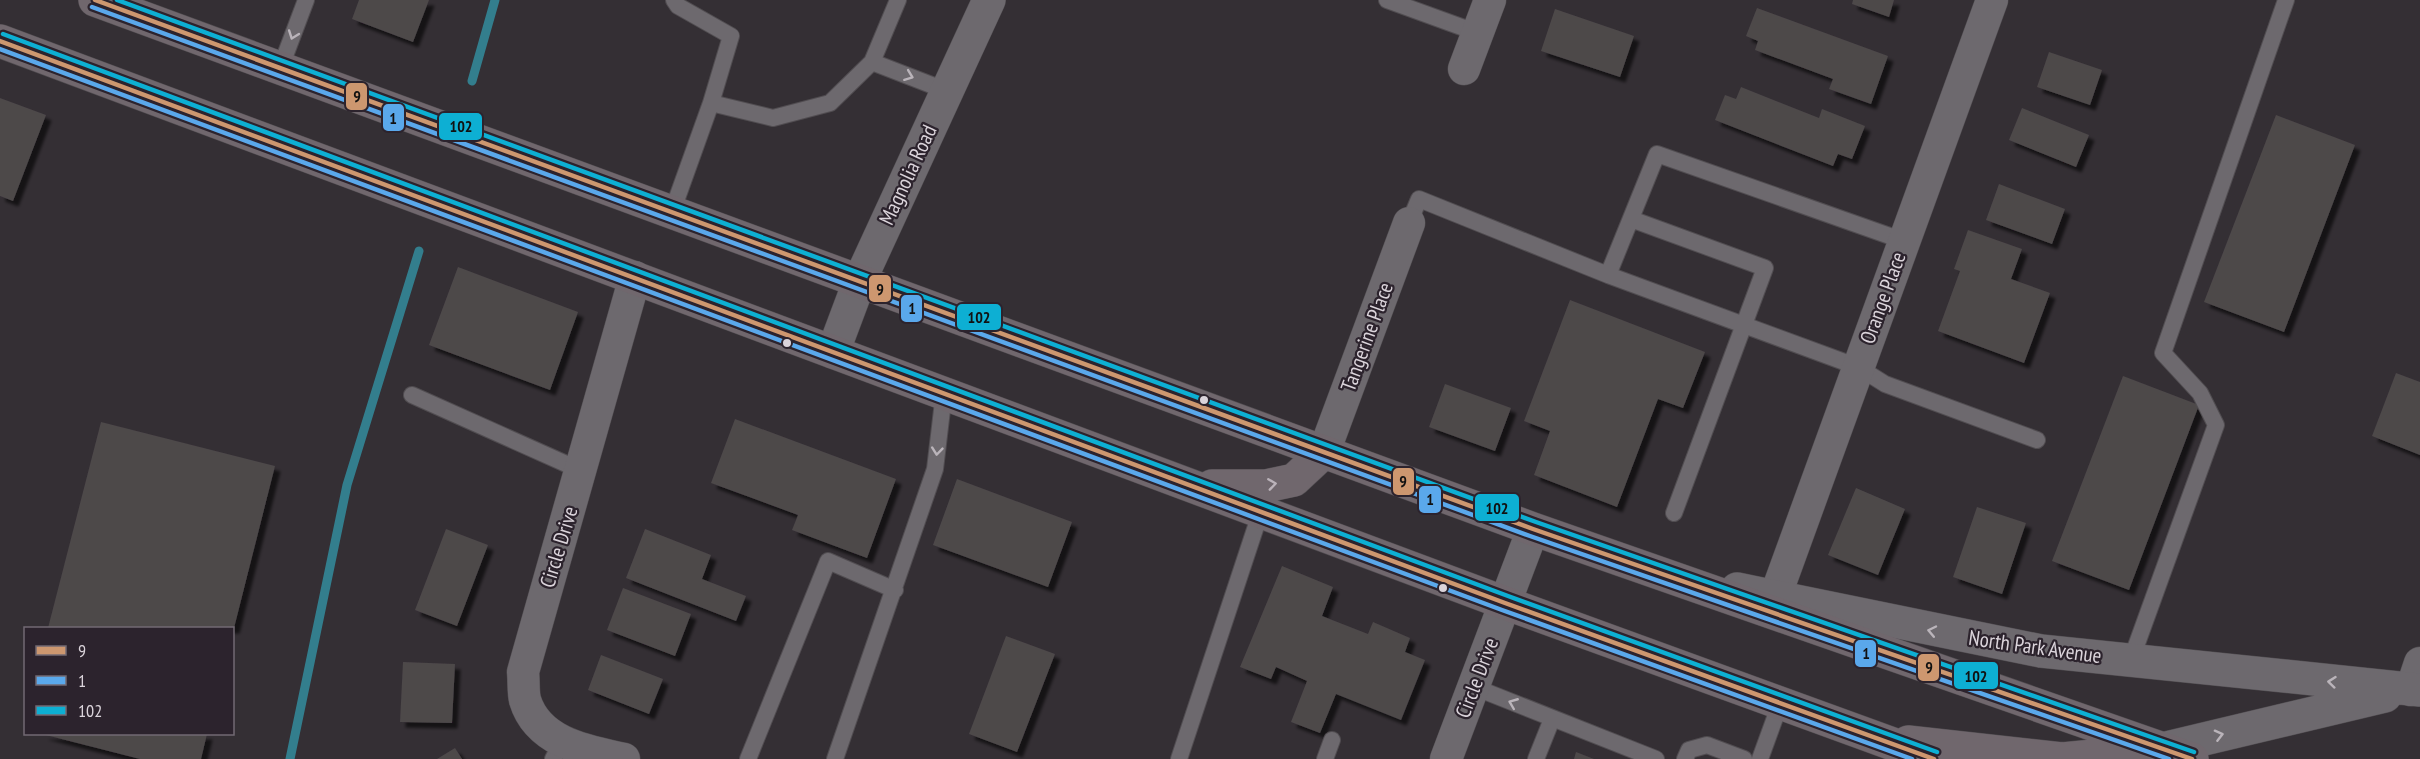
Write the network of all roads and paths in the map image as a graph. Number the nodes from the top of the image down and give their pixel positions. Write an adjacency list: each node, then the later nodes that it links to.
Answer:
1 (95, 0): 13 (main road)
2 (306, 0): 13 (lane, one-way to 13)
3 (674, 0): 16 (lane)
4 (898, 0): 12 (lane)
5 (989, 0): 15 (street, Magnolia Road)
6 (1387, 0): 10 (lane)
7 (1490, 0): 10 (street)
8 (1992, 0): 20 (street, Orange Place)
9 (2286, 0): 40 (lane)
10 (1478, 33): 14 (street)
11 (0, 41): 22 (main road)
12 (872, 62): 15 (lane, one-way to 15); 16 (lane)
13 (280, 69): 17 (main road)
14 (1464, 69)
15 (947, 91): 23 (street, Magnolia Road)
16 (711, 103): 17 (lane)
17 (672, 212): 23 (main road)
18 (1631, 219): 20 (lane); 21 (lane); 24 (lane)
19 (1409, 223): 21 (lane); 30 (street, Tangerine Place)
20 (1904, 241): 26 (street, Orange Place)
21 (1608, 274): 24 (lane)
22 (635, 277): 25 (main road); 31 (street, Circle Drive)
23 (860, 280): 25 (street, Magnolia Road); 30 (main road)
24 (1744, 325): 26 (lane); 34 (lane)
25 (833, 352): 27 (main road)
26 (1858, 367): 29 (lane); 38 (street, Orange Place)
27 (944, 393): 32 (main road); 37 (lane, one-way to 37)
28 (412, 395): 31 (lane)
29 (2037, 440)
30 (1324, 452): 32 (main road, one-way to 30); 35 (main road)
31 (582, 471): 47 (street, Circle Drive)
32 (1193, 486): 33 (main road)
33 (1261, 511): 39 (main road); 52 (lane)
34 (1674, 513)
35 (1533, 529): 36 (main road); 39 (street, Circle Drive)
36 (1664, 575): 38 (street, North Park Avenue); 48 (main road)
37 (895, 590): 50 (lane); 51 (lane)
38 (1775, 597): 40 (street, North Park Avenue, one-way to 38)
39 (1505, 603): 42 (street, Circle Drive); 43 (main road)
40 (2131, 660): 41 (street, North Park Avenue, one-way to 40)
41 (2417, 681): 48 (street, North Park Avenue, one-way to 41)
42 (1474, 687): 44 (lane, one-way to 42); 54 (street, Circle Drive)
43 (1780, 704): 45 (main road); 59 (lane)
44 (1552, 719): 55 (lane); 56 (lane)
45 (1871, 737): 48 (main road); 60 (main road)
46 (1332, 740): 53 (lane)
47 (558, 751): 49 (street, Circle Drive)
48 (2177, 754)
49 (624, 759)
50 (748, 759)
51 (835, 759)
52 (1179, 759)
53 (1325, 759)
54 (1446, 759)
55 (1536, 759)
56 (1656, 759)
57 (1685, 759): 58 (lane)
58 (1744, 759)
59 (1760, 759)
60 (1934, 759)

